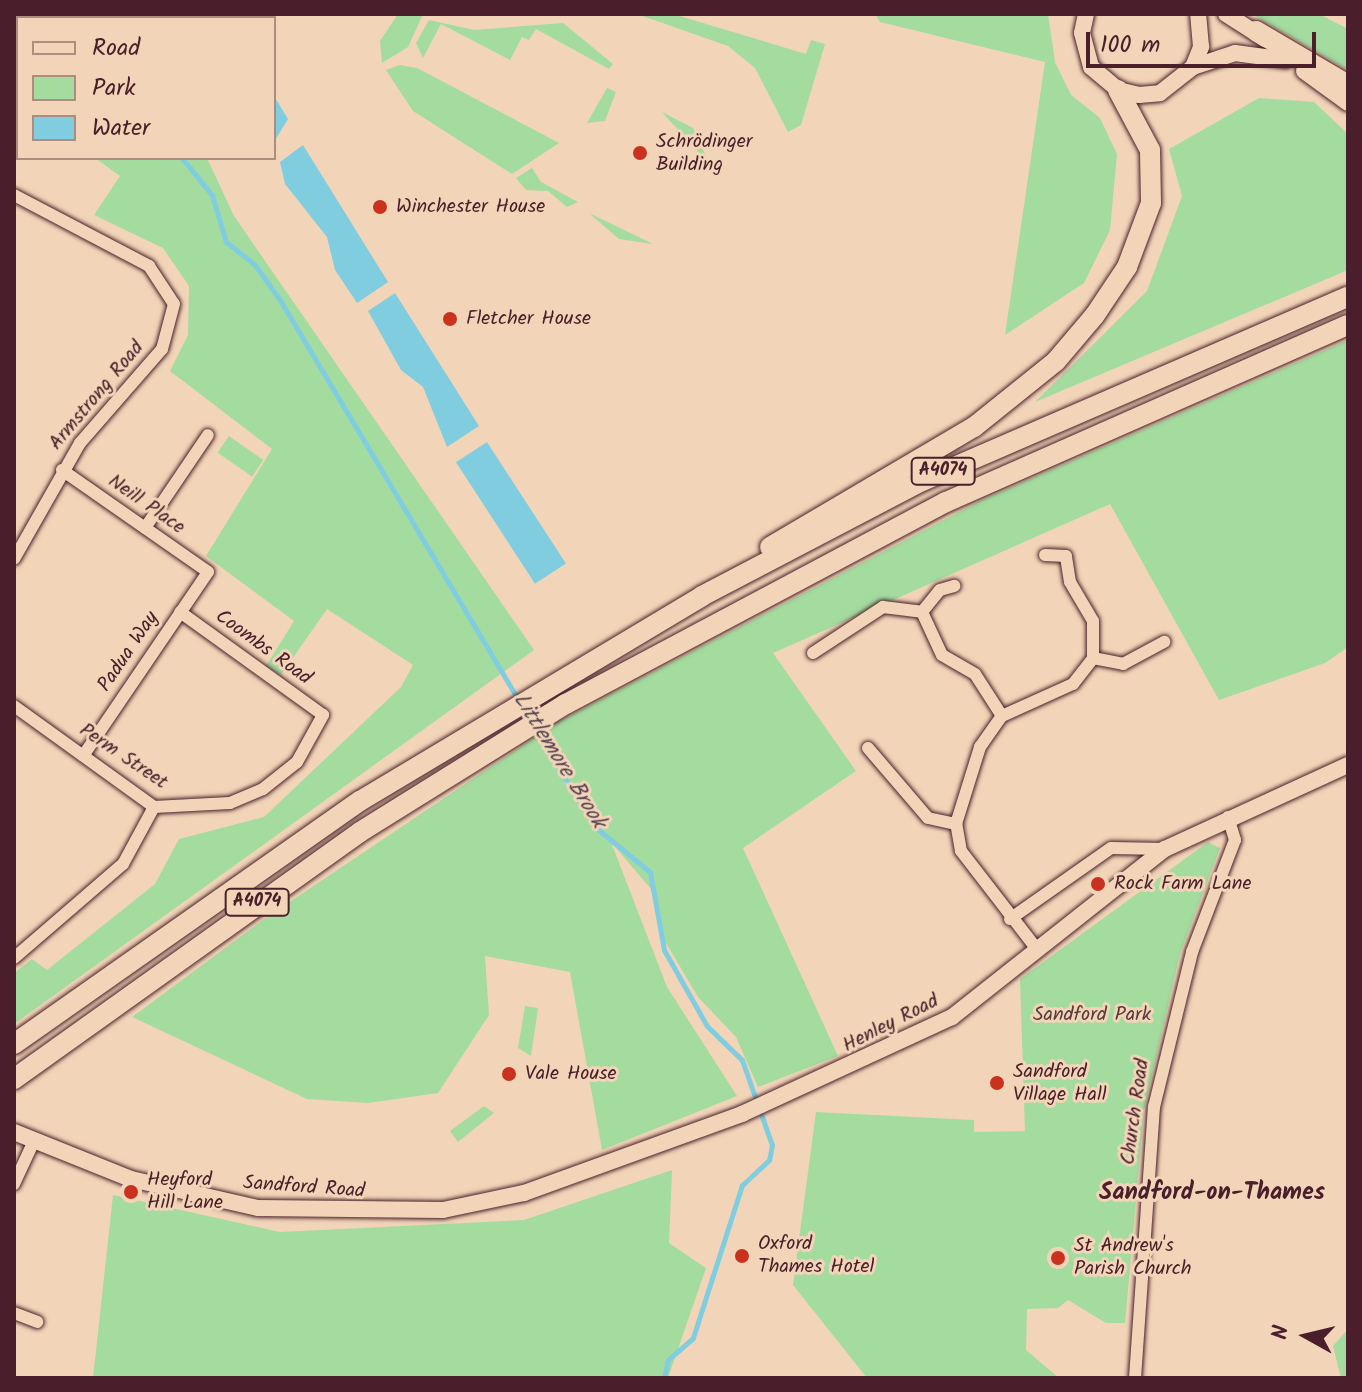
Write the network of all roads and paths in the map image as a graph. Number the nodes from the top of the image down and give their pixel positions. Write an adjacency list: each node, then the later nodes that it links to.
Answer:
1 (1079, 14): 6 (street)
2 (1086, 14): 6 (street)
3 (1198, 14): 8 (street)
4 (1226, 14): 5 (street)
5 (1256, 31): 7 (street); 9 (main road)
6 (1082, 33): 10 (street)
7 (1287, 60): 8 (street); 11 (street)
8 (1193, 67): 10 (street)
9 (1348, 85)
10 (1118, 90): 22 (main road)
11 (1348, 103)
12 (14, 195): 16 (street, Armstrong Road)
13 (1348, 297): 22 (main road, A4074)
14 (1348, 325): 42 (main road, A4074)
15 (208, 435): 17 (street)
16 (62, 470): 17 (street, Neill Place); 19 (street, Armstrong Road)
17 (145, 528): 20 (street, Neill Place)
18 (1045, 555): 27 (street)
19 (14, 559)
20 (208, 572): 23 (street, Padua Way)
21 (954, 586): 24 (street)
22 (702, 596): 41 (main road, A4074)
23 (180, 612): 29 (street, Coombs Road); 32 (street, Padua Way)
24 (922, 612): 26 (street); 30 (street)
25 (1164, 642): 27 (street)
26 (813, 653)
27 (1093, 658): 30 (street)
28 (14, 706): 32 (street, Perm Street)
29 (323, 715): 34 (street, Perm Street)
30 (1002, 716): 36 (street)
31 (868, 748): 36 (street)
32 (83, 756): 34 (street, Perm Street)
33 (1348, 765): 35 (street, Henley Road)
34 (154, 807): 40 (street)
35 (1228, 817): 37 (street, Henley Road); 48 (street, Church Road)
36 (956, 824): 38 (street)
37 (1165, 849): 38 (street, Henley Road); 39 (street, Henley Road)
38 (1010, 919): 39 (street)
39 (1036, 948): 44 (street, Henley Road)
40 (14, 958)
41 (14, 1044)
42 (14, 1079)
43 (22, 1136): 44 (street, Sandford Road); 45 (street)
44 (599, 1171)
45 (14, 1184)
46 (14, 1313): 47 (street)
47 (37, 1322)
48 (1135, 1378)

